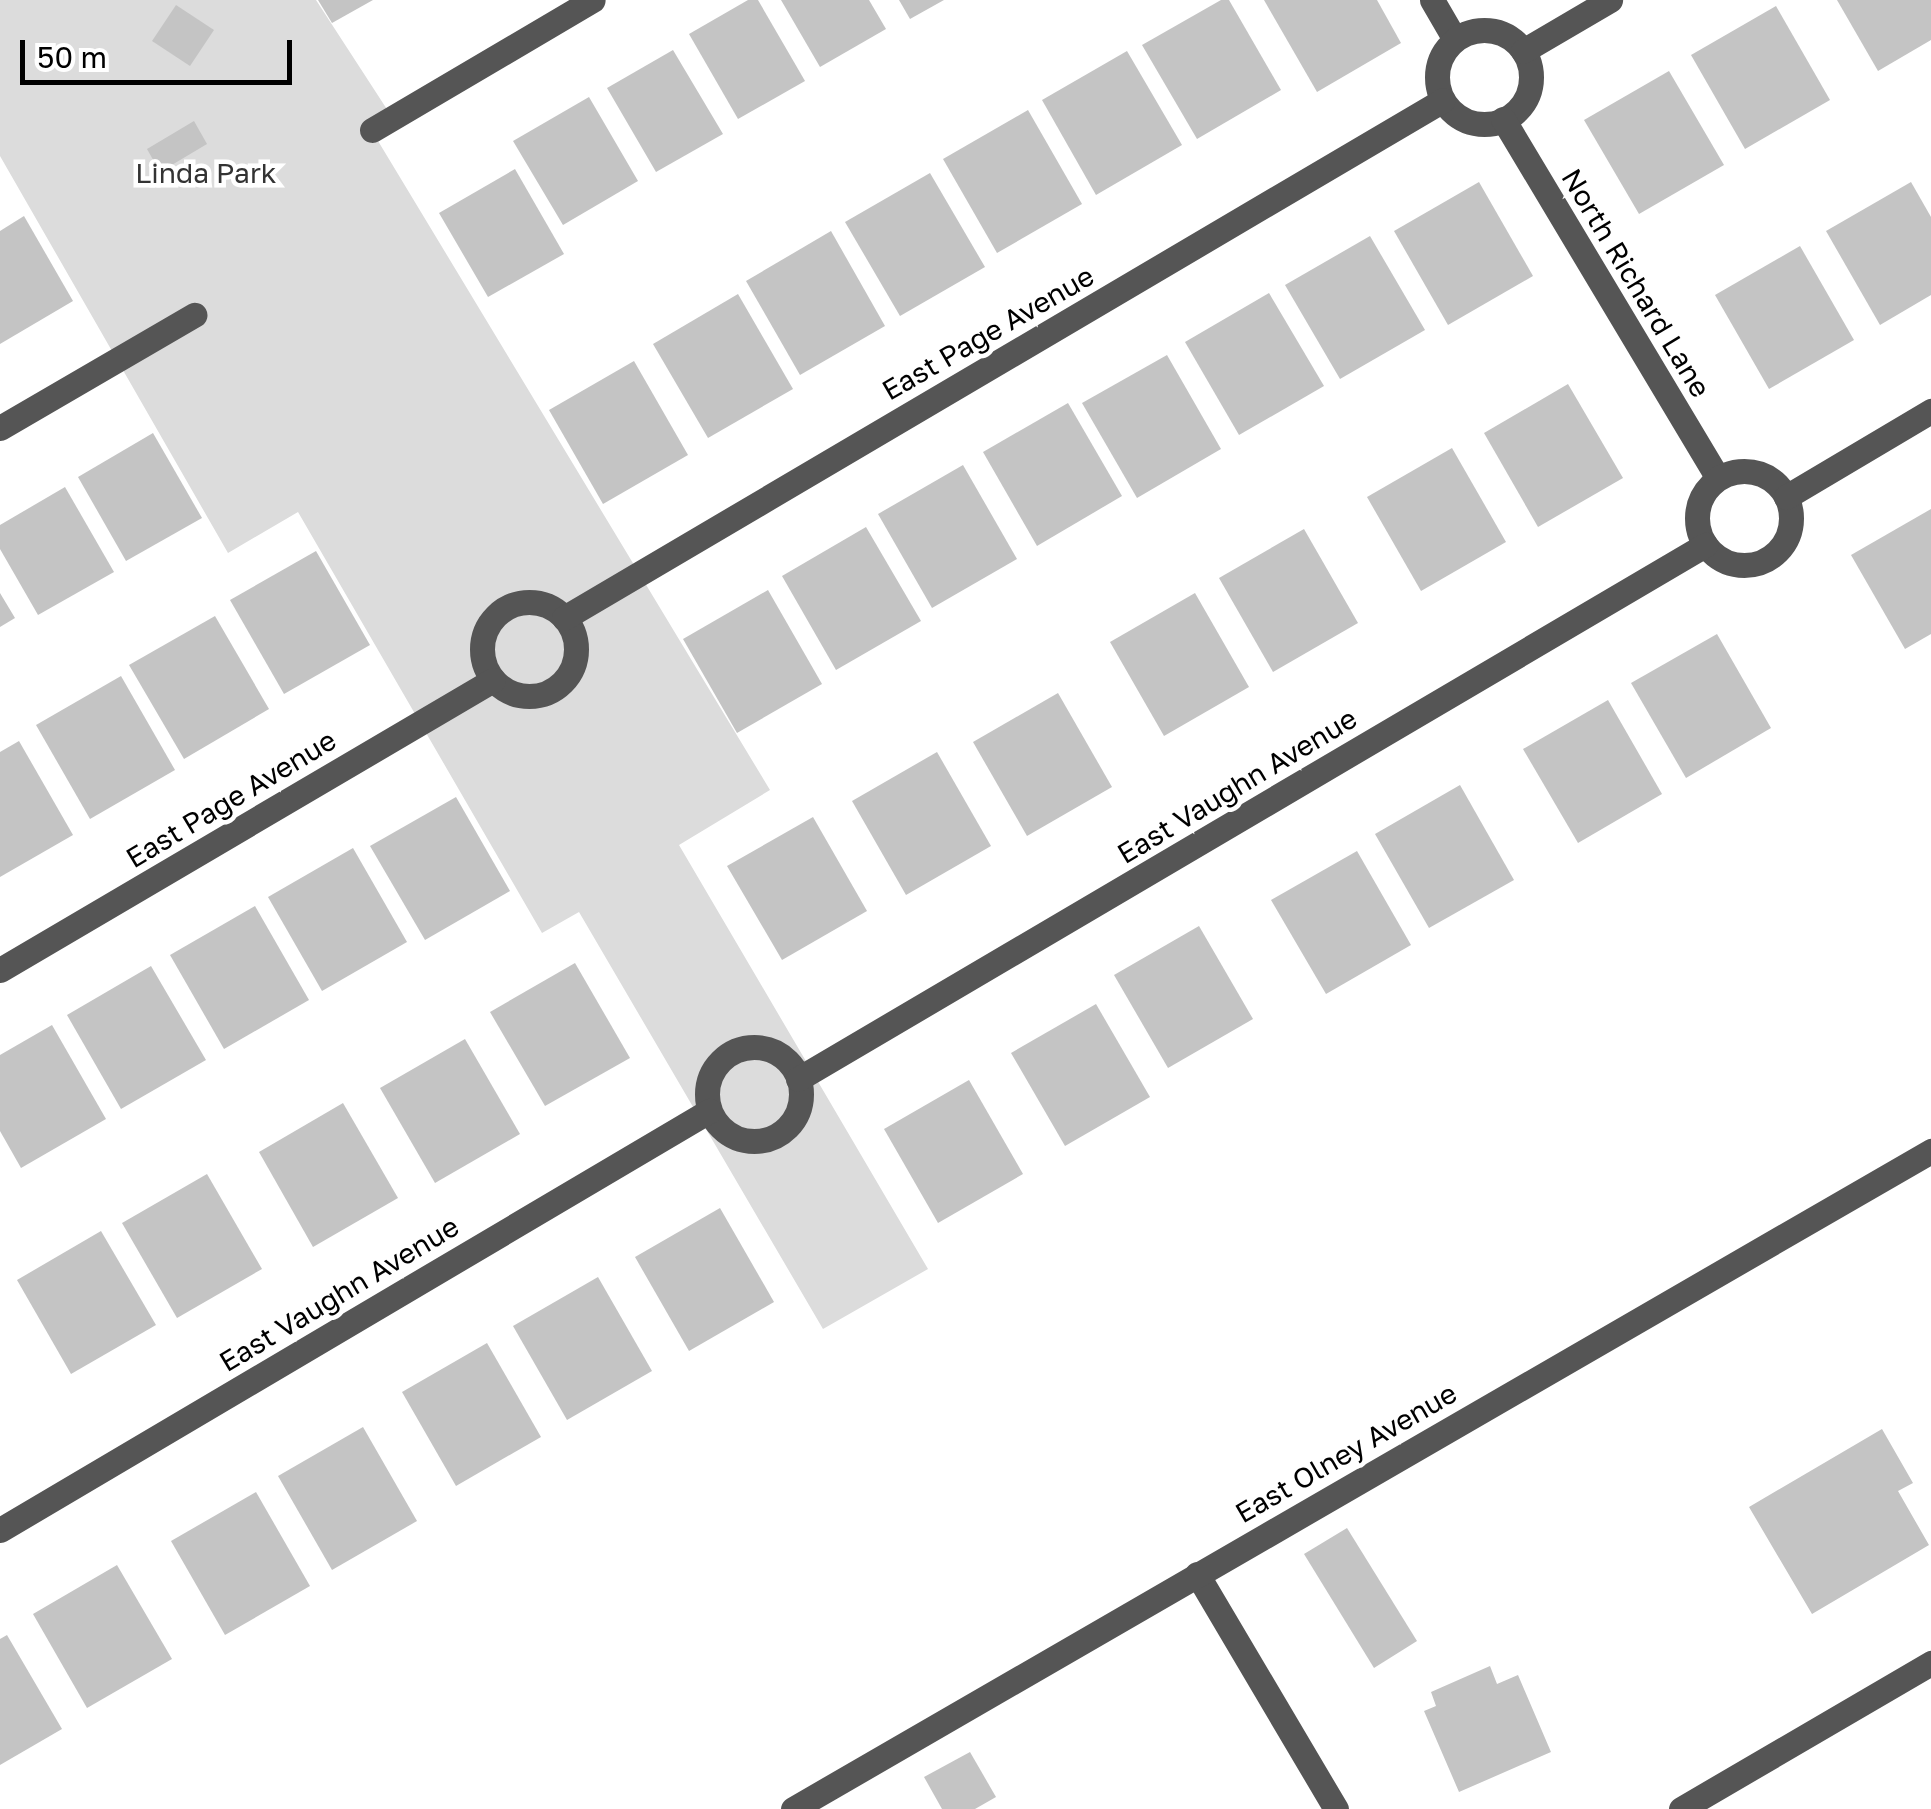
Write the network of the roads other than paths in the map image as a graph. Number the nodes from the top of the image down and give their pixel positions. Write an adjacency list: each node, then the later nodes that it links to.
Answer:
1 (593, 0): 8 (street)
2 (1432, 0): 4 (street)
3 (1610, 0): 5 (street)
4 (1454, 38): 5 (street); 6 (street)
5 (1523, 51): 7 (street)
6 (1443, 100): 7 (street); 15 (street, East Page Avenue)
7 (1503, 120): 12 (street, North Richard Lane)
8 (372, 130)
9 (194, 315): 11 (street)
10 (1931, 411): 13 (street)
11 (0, 428)
12 (1718, 478): 13 (street); 14 (street)
13 (1786, 497): 14 (street)
14 (1705, 544): 18 (street, East Vaughn Avenue)
15 (564, 618): 16 (street); 16 (street)
16 (493, 680): 17 (street, East Page Avenue)
17 (0, 970)
18 (798, 1078): 19 (street); 19 (street)
19 (709, 1110): 21 (street, East Vaughn Avenue)
20 (1931, 1151): 22 (street, East Olney Avenue)
21 (0, 1530)
22 (1197, 1574): 24 (street, East Olney Avenue); 25 (street)
23 (1931, 1663): 26 (street)
24 (793, 1809)
25 (1336, 1809)
26 (1681, 1809)

